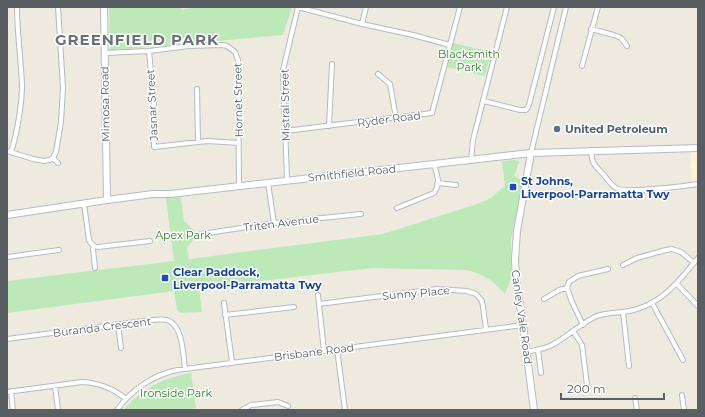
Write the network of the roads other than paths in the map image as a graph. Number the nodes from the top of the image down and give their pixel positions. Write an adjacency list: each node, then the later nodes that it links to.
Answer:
1 (18, 7): 29 (street)
2 (58, 7): 31 (street)
3 (104, 7): 16 (main road, Mimosa Road)
4 (298, 7): 11 (street); 24 (street, Mistral Street)
5 (366, 7): 11 (street)
6 (460, 7): 13 (street, Ryder Road)
7 (506, 7): 21 (street)
8 (554, 7): 21 (street)
9 (566, 7): 30 (street)
10 (598, 7): 12 (street)
11 (362, 24): 13 (street)
12 (591, 29): 14 (street); 18 (street)
13 (450, 46): 22 (street, Ryder Road)
14 (628, 46)
15 (149, 50): 16 (street, Hornet Street); 25 (street, Jasnar Street); 26 (street, Hornet Street)
16 (105, 53): 41 (main road, Mimosa Road)
17 (332, 64): 23 (street)
18 (582, 66)
19 (378, 74): 22 (street)
20 (197, 89): 25 (street)
21 (484, 101): 32 (street)
22 (396, 118): 23 (street, Ryder Road)
23 (329, 126): 24 (street, Ryder Road)
24 (285, 131): 35 (street, Mistral Street)
25 (198, 142): 26 (street, Jasnar Street)
26 (239, 143): 40 (street, Hornet Street)
27 (698, 148): 28 (main road, Smithfield Road)
28 (591, 150): 30 (main road, Smithfield Road); 38 (street)
29 (9, 152): 31 (street)
30 (531, 153): 32 (main road, Smithfield Road); 69 (main road, Canley Vale Road)
31 (53, 158): 33 (street)
32 (471, 160): 34 (main road, Smithfield Road)
33 (58, 162)
34 (434, 164): 35 (main road, Smithfield Road); 37 (street)
35 (287, 180): 36 (main road, Smithfield Road)
36 (268, 182): 40 (main road, Smithfield Road); 46 (street)
37 (438, 183): 39 (street); 43 (street)
38 (698, 184)
39 (456, 185)
40 (239, 186): 41 (main road, Smithfield Road)
41 (107, 200): 42 (main road, Smithfield Road)
42 (84, 204): 45 (main road, Smithfield Road); 49 (street)
43 (397, 208)
44 (361, 214): 46 (street, Triten Avenue)
45 (7, 215)
46 (274, 223): 47 (street, Triten Avenue)
47 (201, 234)
48 (150, 241): 49 (street)
49 (94, 246): 55 (street)
50 (59, 250): 51 (street)
51 (7, 257)
52 (698, 258): 53 (street)
53 (694, 263): 54 (street); 57 (street)
54 (623, 265)
55 (95, 268)
56 (608, 269): 58 (street)
57 (677, 284): 62 (street); 64 (street)
58 (567, 288): 60 (street); 70 (street)
59 (318, 295): 63 (street)
60 (544, 299)
61 (224, 303): 67 (street)
62 (652, 303): 66 (street); 79 (street)
63 (319, 304): 71 (street, Sunny Place); 76 (street)
64 (698, 306)
65 (294, 308): 67 (street)
66 (623, 312): 70 (street); 81 (street)
67 (226, 315): 80 (street)
68 (118, 325): 73 (street, Buranda Crescent); 74 (street); 82 (street, Buranda Crescent)
69 (523, 325): 71 (street, Brisbane Road); 78 (main road, Canley Vale Road)
70 (582, 325): 72 (street)
71 (486, 329): 75 (street, Brisbane Road)
72 (573, 331): 77 (street); 84 (street)
73 (7, 339)
74 (122, 348)
75 (337, 349): 76 (street, Brisbane Road); 95 (street)
76 (324, 350): 80 (street, Brisbane Road)
77 (538, 350): 78 (street); 83 (street)
78 (527, 352): 96 (main road, Canley Vale Road)
79 (683, 360)
80 (232, 362): 82 (street, Brisbane Road)
81 (629, 366)
82 (185, 369): 89 (street, Brisbane Road)
83 (541, 373)
84 (587, 385)
85 (55, 386): 86 (street); 89 (street); 92 (street)
86 (9, 391): 91 (street)
87 (682, 395): 98 (street)
88 (635, 398): 97 (street)
89 (126, 399): 93 (street, Brisbane Road)
90 (288, 406): 94 (street)
91 (13, 410)
92 (58, 410)
93 (117, 410)
94 (242, 410)
95 (345, 410)
96 (534, 410)
97 (637, 410)
98 (684, 410)

